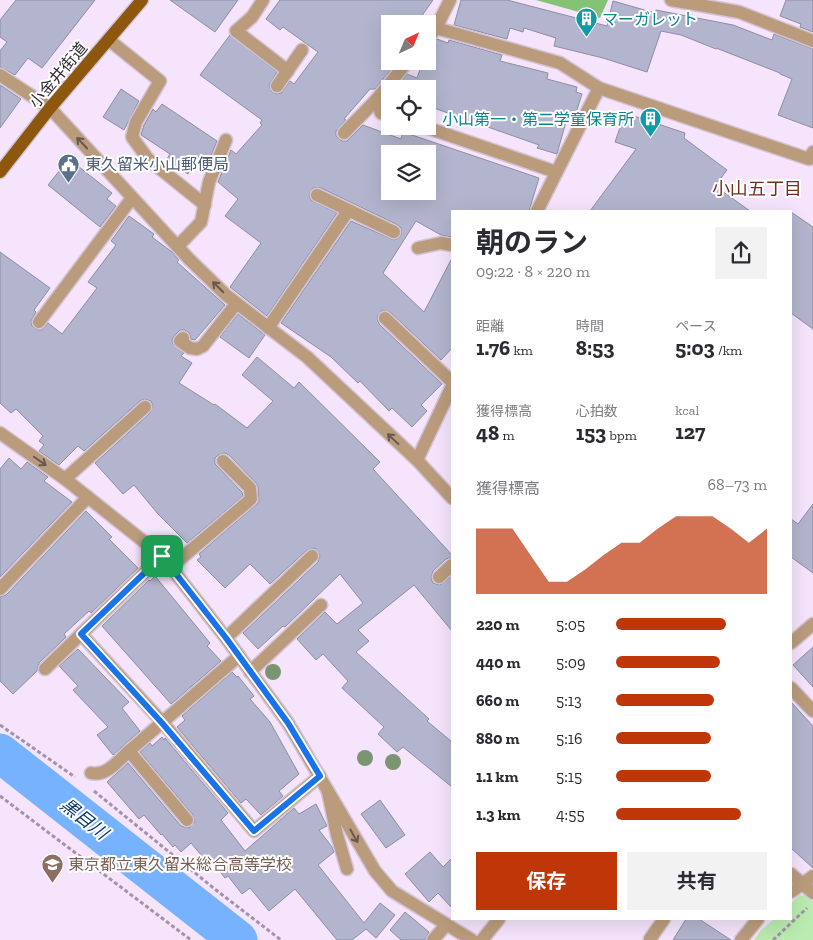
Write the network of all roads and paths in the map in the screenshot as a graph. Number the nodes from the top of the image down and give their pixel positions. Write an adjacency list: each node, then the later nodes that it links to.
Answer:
1 (142, 0): 7 (main road, 小金井街道)
2 (263, 0): 11 (street)
3 (450, 0): 5 (street)
4 (671, 0): 8 (street)
5 (436, 26)
6 (436, 34): 14 (street)
7 (108, 40): 16 (main road, 小金井街道); 26 (street)
8 (813, 41)
9 (302, 50): 11 (street)
10 (401, 70): 15 (street)
11 (288, 71): 13 (street)
12 (0, 75): 16 (street)
13 (277, 86)
14 (599, 88): 21 (street); 23 (street)
15 (376, 100): 17 (street); 19 (street)
16 (50, 108): 22 (main road, 小金井街道); 25 (street, one-way to 16)
17 (381, 112)
18 (436, 131): 23 (street)
19 (344, 133)
20 (226, 140): 26 (street)
21 (812, 157)
22 (0, 172)
23 (556, 172): 27 (street)
24 (317, 196): 28 (street)
25 (132, 198): 31 (street); 35 (street)
26 (205, 205): 31 (street)
27 (537, 210)
28 (348, 211): 29 (street); 36 (street)
29 (394, 232)
30 (451, 245): 32 (street)
31 (178, 246): 33 (street, one-way to 31)
32 (418, 248)
33 (236, 304): 36 (street); 37 (street)
34 (385, 318): 38 (street)
35 (39, 322)
36 (268, 328): 43 (street, one-way to 36)
37 (183, 338)
38 (451, 383)
39 (451, 386): 43 (street)
40 (145, 407): 44 (street)
41 (0, 433): 44 (street, one-way to 44)
42 (223, 460): 50 (street)
43 (416, 460): 46 (street)
44 (65, 479): 45 (street)
45 (88, 497): 47 (street); 52 (street)
46 (451, 497)
47 (162, 556): 50 (street); 55 (street)
48 (312, 556): 56 (street)
49 (451, 566): 51 (street)
50 (171, 567): 56 (street)
51 (439, 577)
52 (0, 589)
53 (322, 605): 60 (street)
54 (813, 624): 57 (street)
55 (81, 634): 59 (street); 63 (street)
56 (226, 638): 58 (street)
57 (792, 642)
58 (239, 656): 60 (street); 63 (street)
59 (45, 669)
60 (250, 672): 68 (street)
61 (792, 689): 62 (street)
62 (813, 711)
63 (162, 723): 65 (street); 68 (street)
64 (0, 725): 67 (path)
65 (129, 752): 66 (street); 71 (street)
66 (92, 773)
67 (78, 779)
68 (323, 782): 72 (street); 81 (street, one-way to 81)
69 (93, 791): 85 (path)
70 (0, 796): 84 (path)
71 (187, 820)
72 (347, 869)
73 (792, 874): 74 (street)
74 (808, 879): 75 (street); 76 (street)
75 (792, 891)
76 (813, 893)
77 (813, 902): 83 (path)
78 (497, 920): 88 (street)
79 (663, 920): 82 (street)
80 (757, 920): 89 (street)
81 (446, 925): 86 (street); 87 (street)
82 (650, 939)
83 (776, 939)
84 (191, 940)
85 (282, 940)
86 (434, 940)
87 (472, 940)
88 (482, 940)
89 (741, 940)

